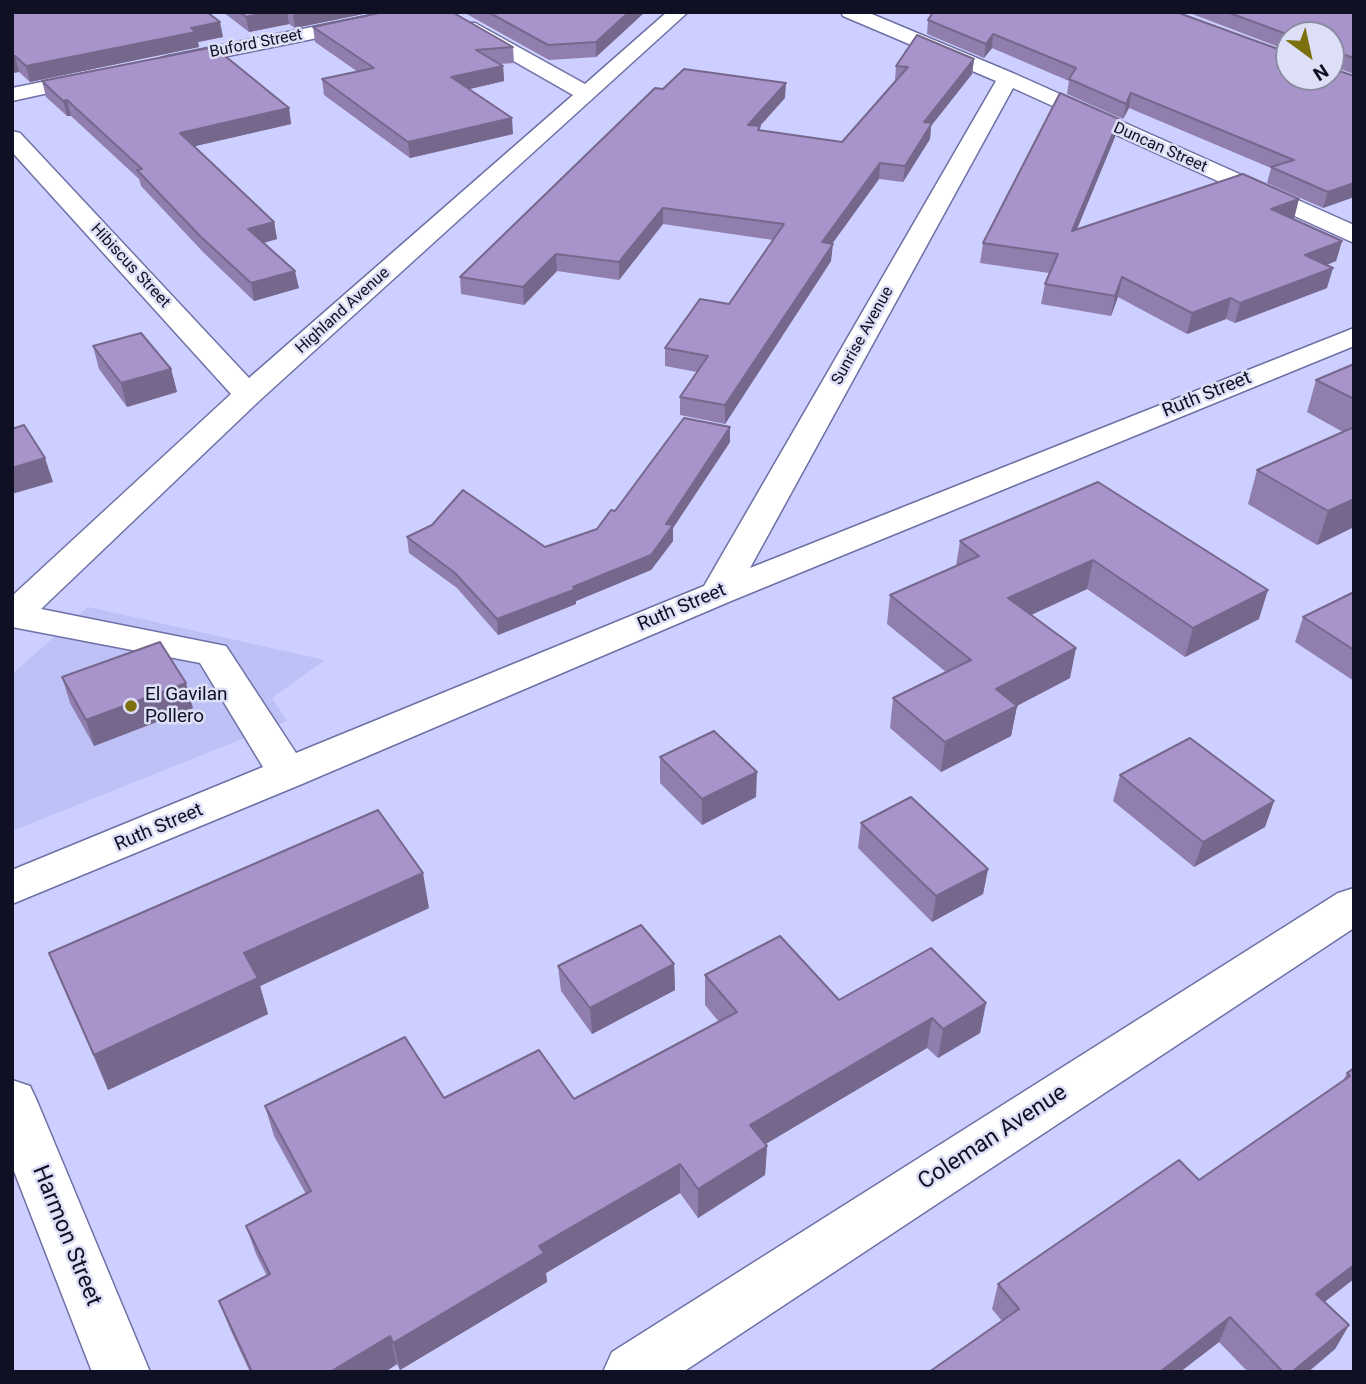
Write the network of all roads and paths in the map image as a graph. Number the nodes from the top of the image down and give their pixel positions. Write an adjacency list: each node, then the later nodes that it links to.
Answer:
1 (417, 12): 8 (street, Buford Street)
2 (679, 12): 12 (street, Highland Avenue)
3 (850, 12): 6 (street, Duncan Street)
4 (900, 16): 6 (street)
5 (453, 19): 12 (street)
6 (873, 22): 11 (street, Duncan Street)
7 (227, 29): 8 (street)
8 (249, 45): 9 (street, Buford Street)
9 (144, 67)
10 (117, 73): 13 (street)
11 (1008, 78): 15 (street, Duncan Street); 18 (street, Sunrise Avenue)
12 (587, 94): 17 (street, Highland Avenue)
13 (12, 95)
14 (12, 138): 17 (street, Hibiscus Street)
15 (1354, 235)
16 (1354, 336): 18 (street, Ruth Street)
17 (248, 395): 19 (street, Highland Avenue)
18 (718, 593): 20 (street, Ruth Street)
19 (13, 615): 20 (street)
20 (288, 774): 21 (street, Ruth Street)
21 (12, 888)
22 (1354, 905): 25 (street, Coleman Avenue)
23 (12, 1101): 24 (street, Harmon Street)
24 (121, 1372)
25 (632, 1372)

